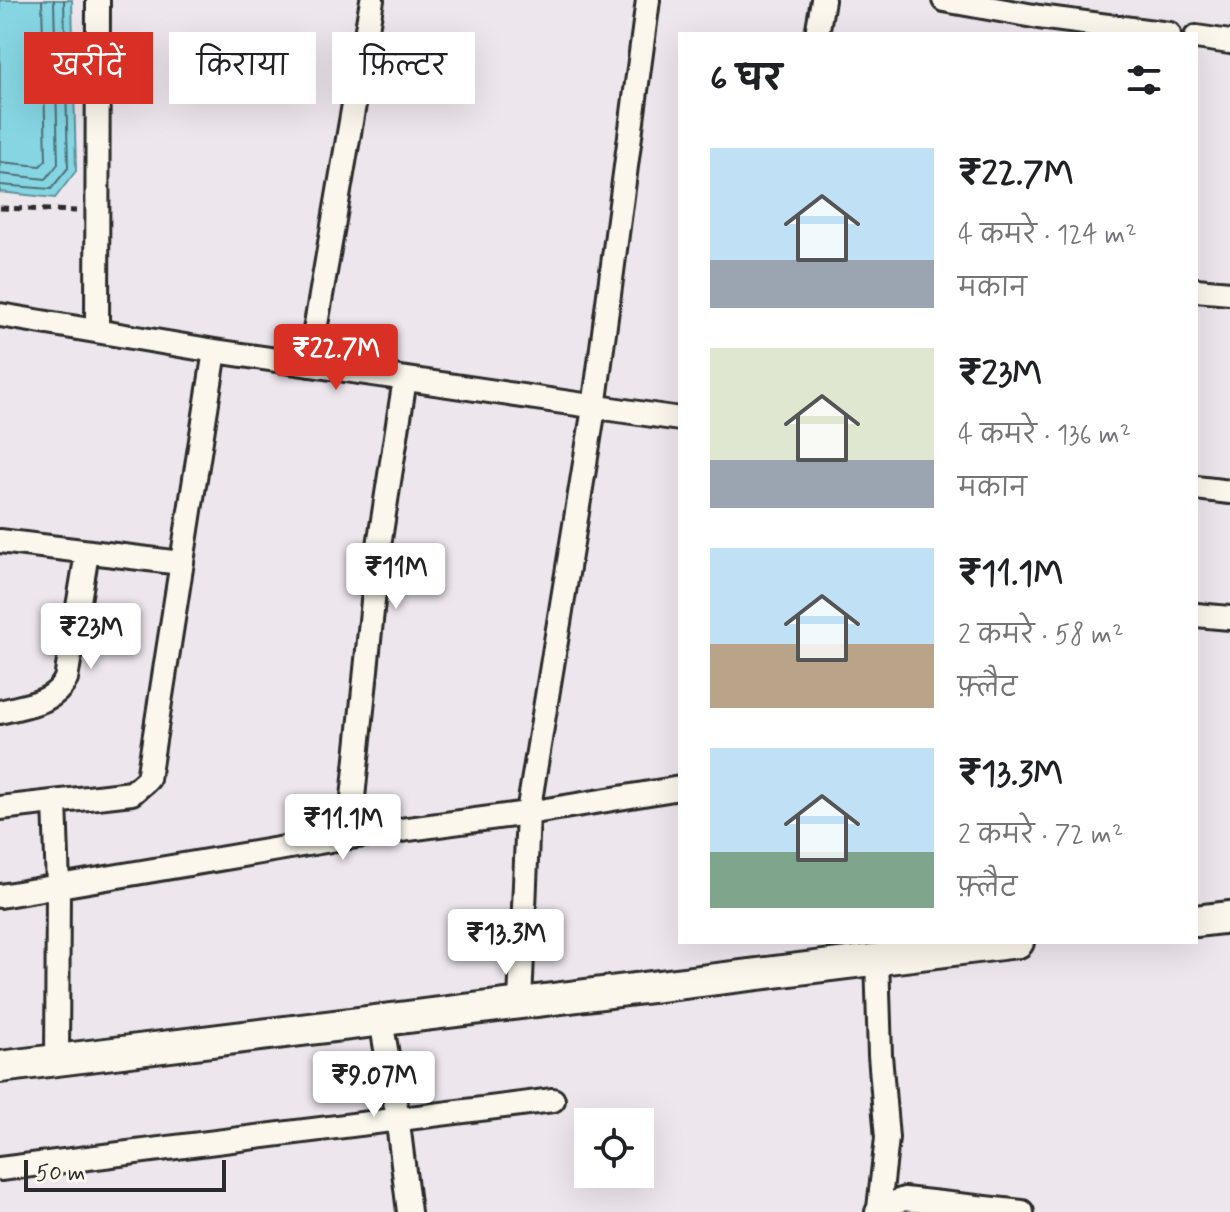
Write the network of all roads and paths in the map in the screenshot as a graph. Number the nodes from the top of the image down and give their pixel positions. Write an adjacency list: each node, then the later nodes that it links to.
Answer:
1 (98, 0): 12 (street)
2 (372, 0): 18 (street)
3 (648, 0): 20 (street)
4 (823, 0): 7 (street)
5 (944, 0): 6 (street)
6 (1038, 17): 8 (street)
7 (817, 32)
8 (1154, 32)
9 (1198, 37): 10 (street)
10 (1230, 42)
11 (0, 208): 12 (path)
12 (97, 212): 16 (street)
13 (1198, 290): 14 (street)
14 (1230, 293)
15 (0, 315): 16 (street)
16 (97, 331): 17 (street)
17 (215, 351): 18 (street); 26 (street)
18 (309, 365): 19 (street)
19 (405, 379): 20 (street); 34 (street)
20 (594, 408): 21 (street); 33 (street)
21 (678, 419)
22 (1198, 488): 23 (street)
23 (1230, 492)
24 (0, 541): 25 (street)
25 (87, 553): 26 (street); 29 (street)
26 (181, 563): 31 (street)
27 (1198, 615): 28 (street)
28 (1230, 618)
29 (0, 712)
30 (678, 788): 33 (street)
31 (55, 802): 32 (street); 35 (street)
32 (0, 808)
33 (528, 813): 34 (street); 41 (street)
34 (349, 837): 35 (street)
35 (58, 886): 36 (street); 43 (street)
36 (0, 896)
37 (1230, 917): 38 (main road)
38 (1198, 921)
39 (1001, 944): 40 (main road)
40 (877, 959): 41 (main road); 48 (street)
41 (520, 1002): 42 (main road)
42 (381, 1020): 43 (main road); 46 (street)
43 (57, 1060): 44 (main road)
44 (0, 1067)
45 (553, 1100): 46 (street)
46 (398, 1119): 47 (street); 49 (street)
47 (0, 1169)
48 (878, 1210): 50 (street)
49 (409, 1212)
50 (1022, 1212)

